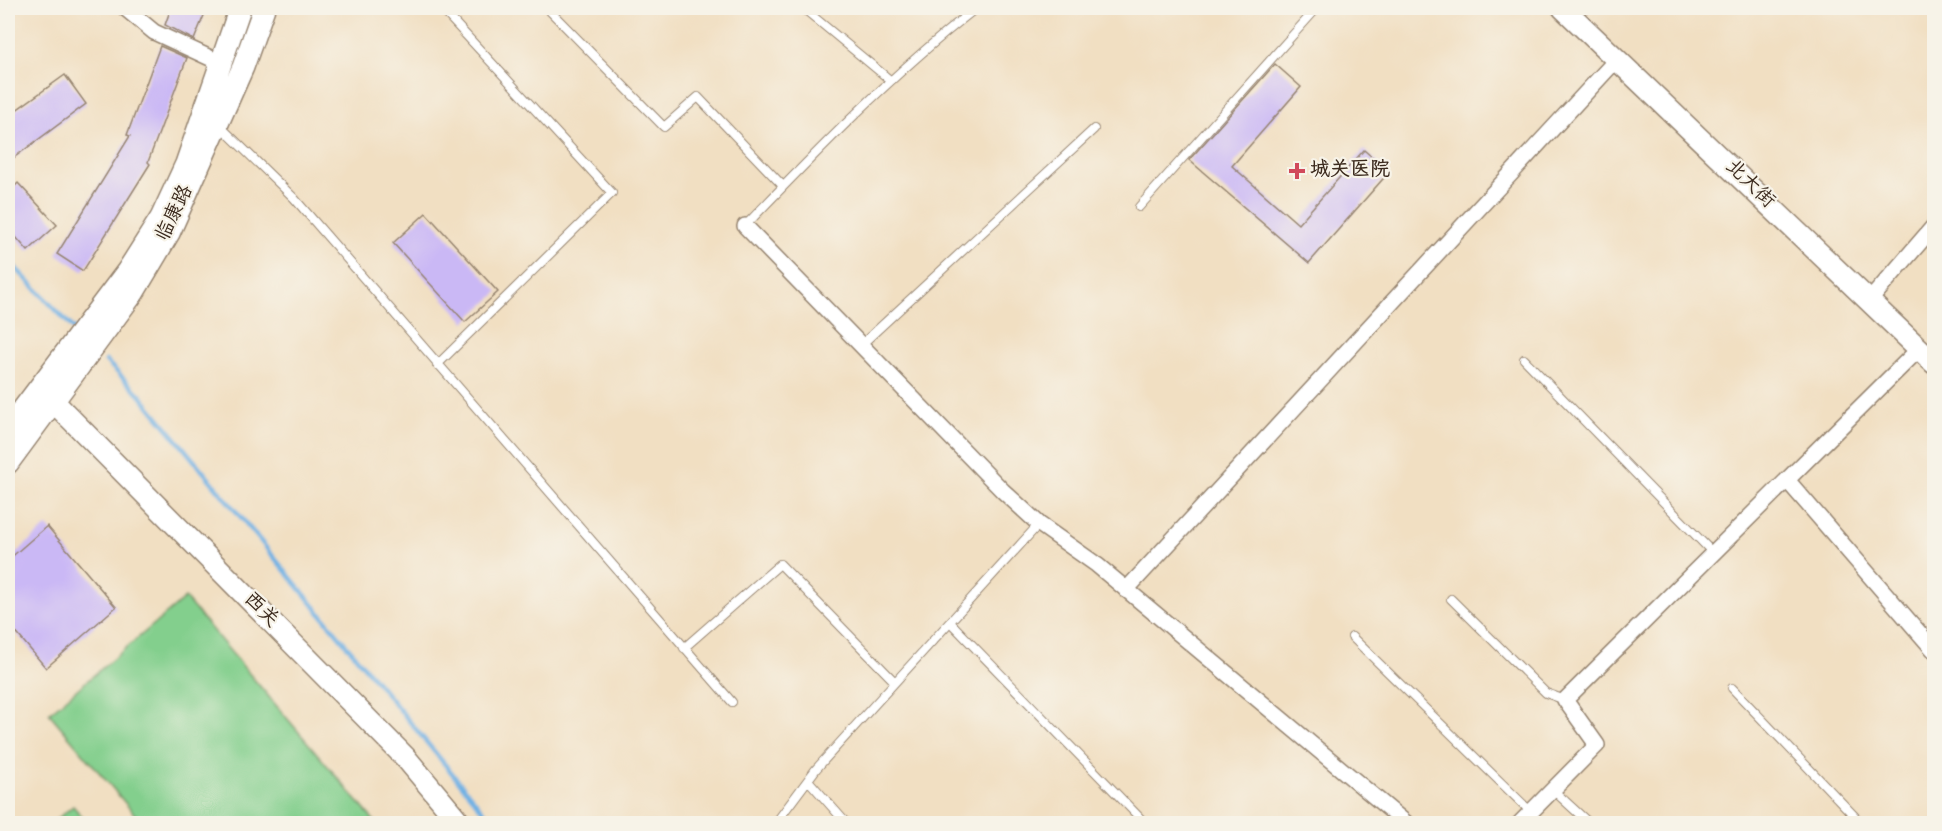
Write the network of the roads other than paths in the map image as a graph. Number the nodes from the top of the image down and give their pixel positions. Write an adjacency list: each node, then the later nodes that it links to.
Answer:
1 (125, 8): 11 (street)
2 (240, 8): 11 (main road, 临康路)
3 (264, 8): 13 (main road, 临康路)
4 (441, 8): 23 (lane)
5 (547, 8): 15 (lane)
6 (803, 8): 12 (lane)
7 (976, 8): 12 (lane)
8 (1317, 8): 16 (lane)
9 (1563, 8): 10 (main road, 北大街)
10 (1617, 59): 19 (main road, 北大街); 30 (street)
11 (221, 63): 24 (main road, 临康路)
12 (890, 81): 15 (lane)
13 (218, 124): 23 (lane); 24 (main road, 临康路)
14 (1094, 129): 20 (lane)
15 (783, 186): 17 (lane)
16 (1139, 207)
17 (746, 226): 20 (street)
18 (1935, 226): 19 (street)
19 (1870, 300): 21 (main road, 北大街)
20 (861, 345): 28 (street)
21 (1927, 355): 27 (street)
22 (1524, 359): 29 (lane)
23 (437, 365): 34 (lane)
24 (45, 397): 25 (main road); 26 (main road); 44 (main road, 西关)
25 (8, 429)
26 (8, 463)
27 (1787, 480): 29 (street); 35 (street)
28 (1039, 524): 30 (street); 32 (lane)
29 (1713, 553): 38 (street)
30 (1126, 590): 47 (street)
31 (1451, 599): 38 (lane)
32 (950, 622): 36 (lane); 43 (lane)
33 (1352, 637): 42 (lane)
34 (684, 648): 36 (lane); 39 (lane)
35 (1935, 650)
36 (896, 682): 40 (lane)
37 (1732, 688): 50 (lane)
38 (1565, 700): 41 (street)
39 (732, 702)
40 (808, 780): 45 (lane); 46 (lane)
41 (1553, 790): 42 (street); 49 (lane)
42 (1531, 812): 48 (street)
43 (1140, 818)
44 (454, 821)
45 (775, 824)
46 (847, 824)
47 (1407, 824)
48 (1519, 824)
49 (1590, 824)
50 (1862, 824)

